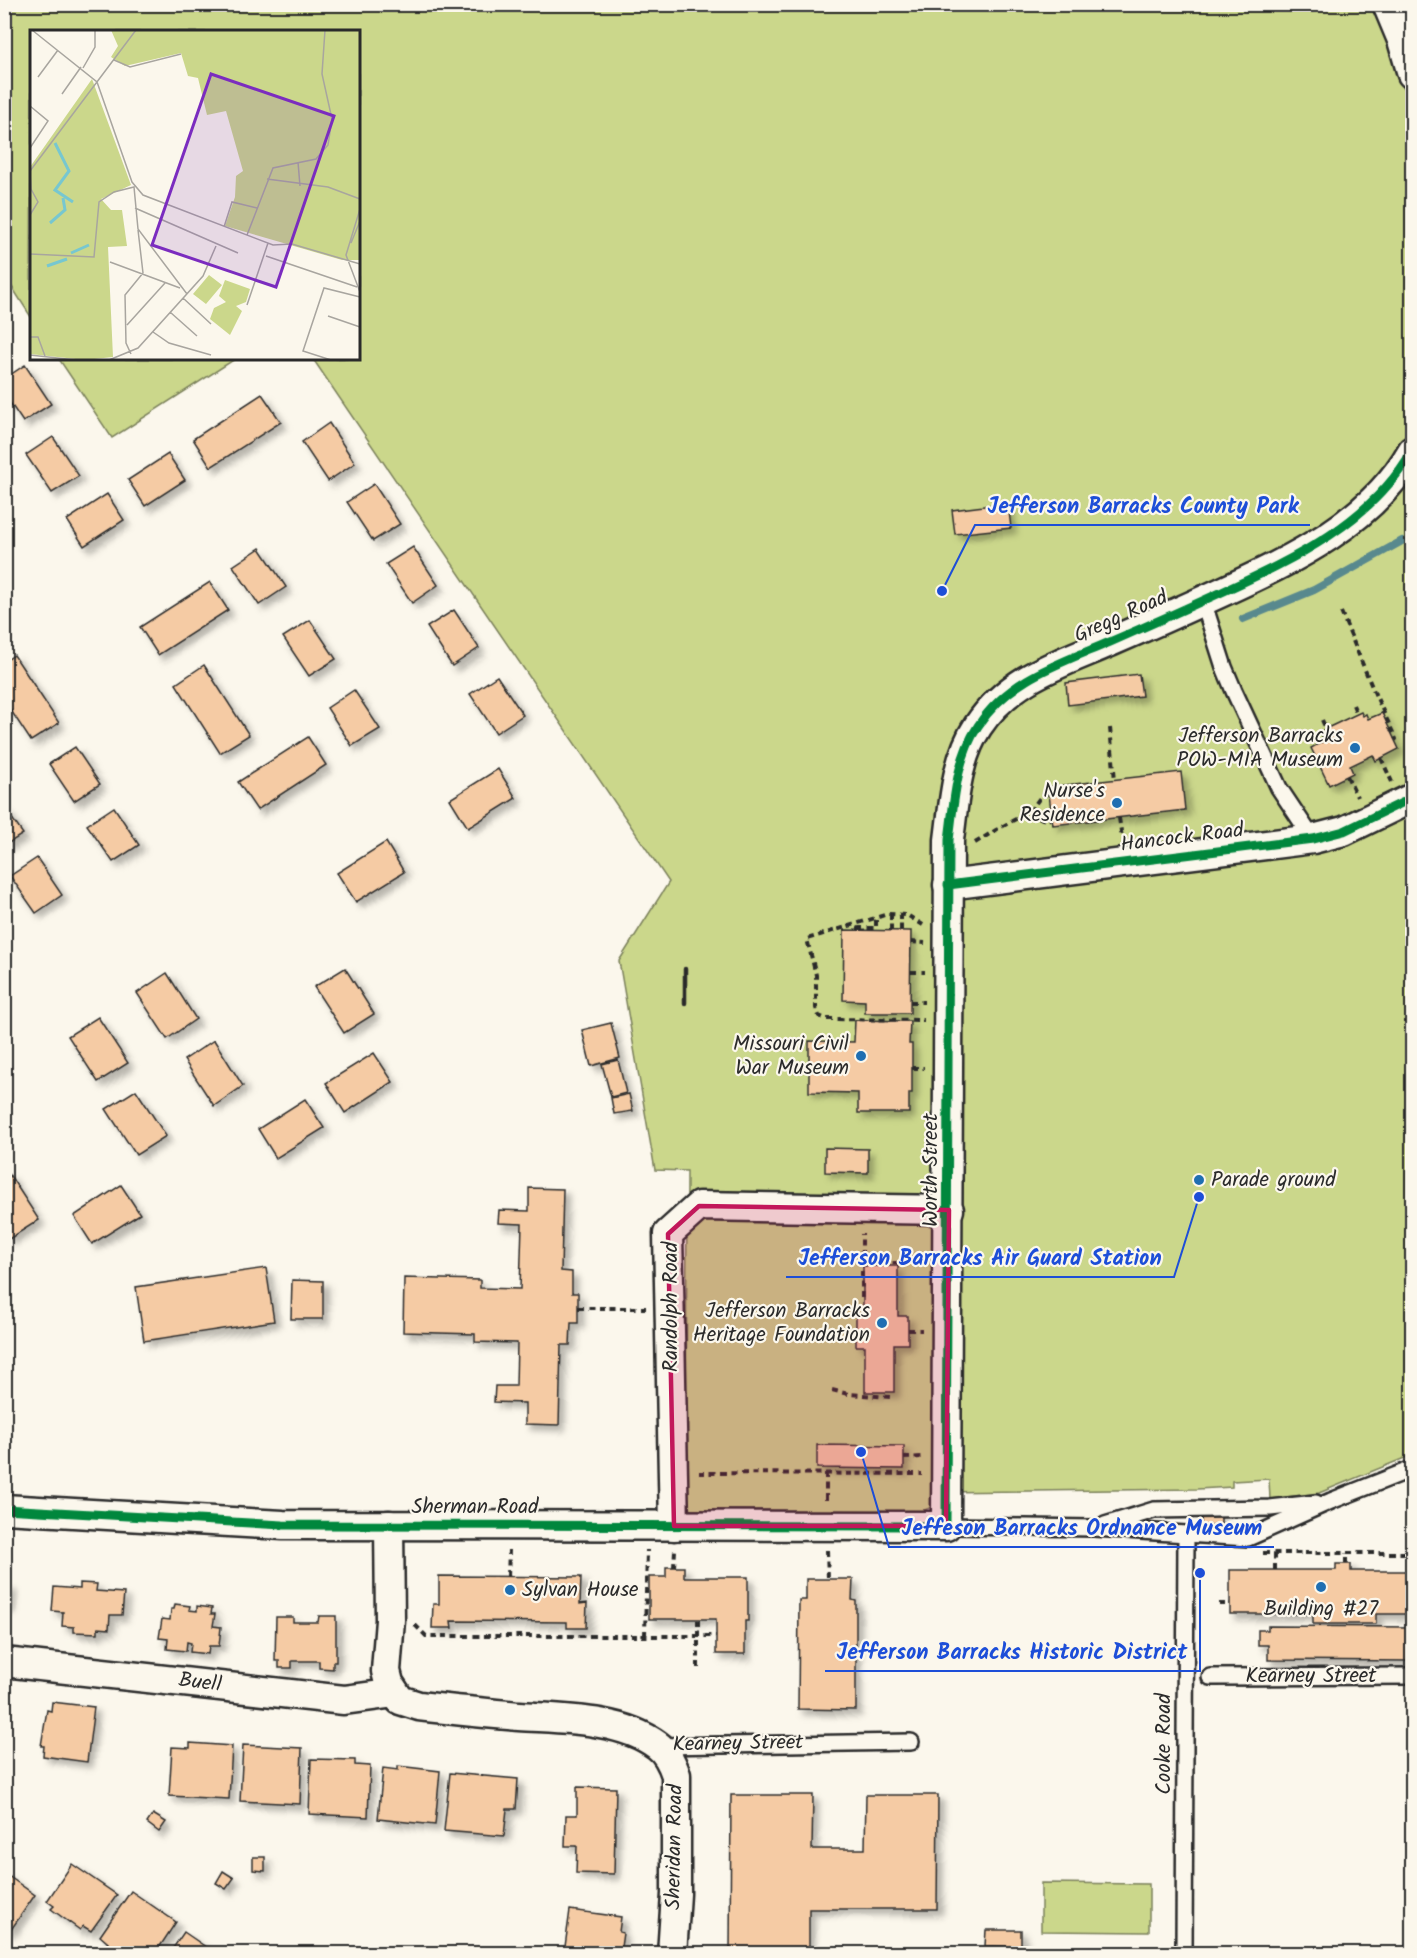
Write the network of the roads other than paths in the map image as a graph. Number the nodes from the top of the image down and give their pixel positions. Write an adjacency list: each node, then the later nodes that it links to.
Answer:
1 (1387, 4): 2 (street)
2 (1413, 74)
3 (1413, 451): 4 (street, Gregg Road)
4 (1203, 601): 6 (lane); 7 (street, Gregg Road)
5 (1413, 798): 6 (street, Hancock Road)
6 (1313, 839): 7 (street, Hancock Road)
7 (948, 874): 8 (street, Worth Street)
8 (949, 1210): 13 (street, Randolph Road); 14 (street, Worth Street)
9 (1413, 1469): 10 (lane)
10 (1330, 1501): 15 (lane); 16 (lane)
11 (4, 1509): 12 (street, Sherman Road)
12 (389, 1525): 13 (street, Sherman Road); 20 (street)
13 (661, 1526): 14 (street, Sherman Road)
14 (946, 1526): 15 (lane, Sherman Road)
15 (1094, 1528): 16 (lane)
16 (1186, 1534): 24 (lane, Cooke Road)
17 (4, 1662): 20 (street, Buell)
18 (1413, 1676): 19 (lane, Kearney Street)
19 (1210, 1677)
20 (395, 1693): 22 (street, Kearney Street)
21 (911, 1742): 22 (lane, Kearney Street)
22 (658, 1746): 23 (street, Sheridan Road)
23 (672, 1953)
24 (1184, 1953)

